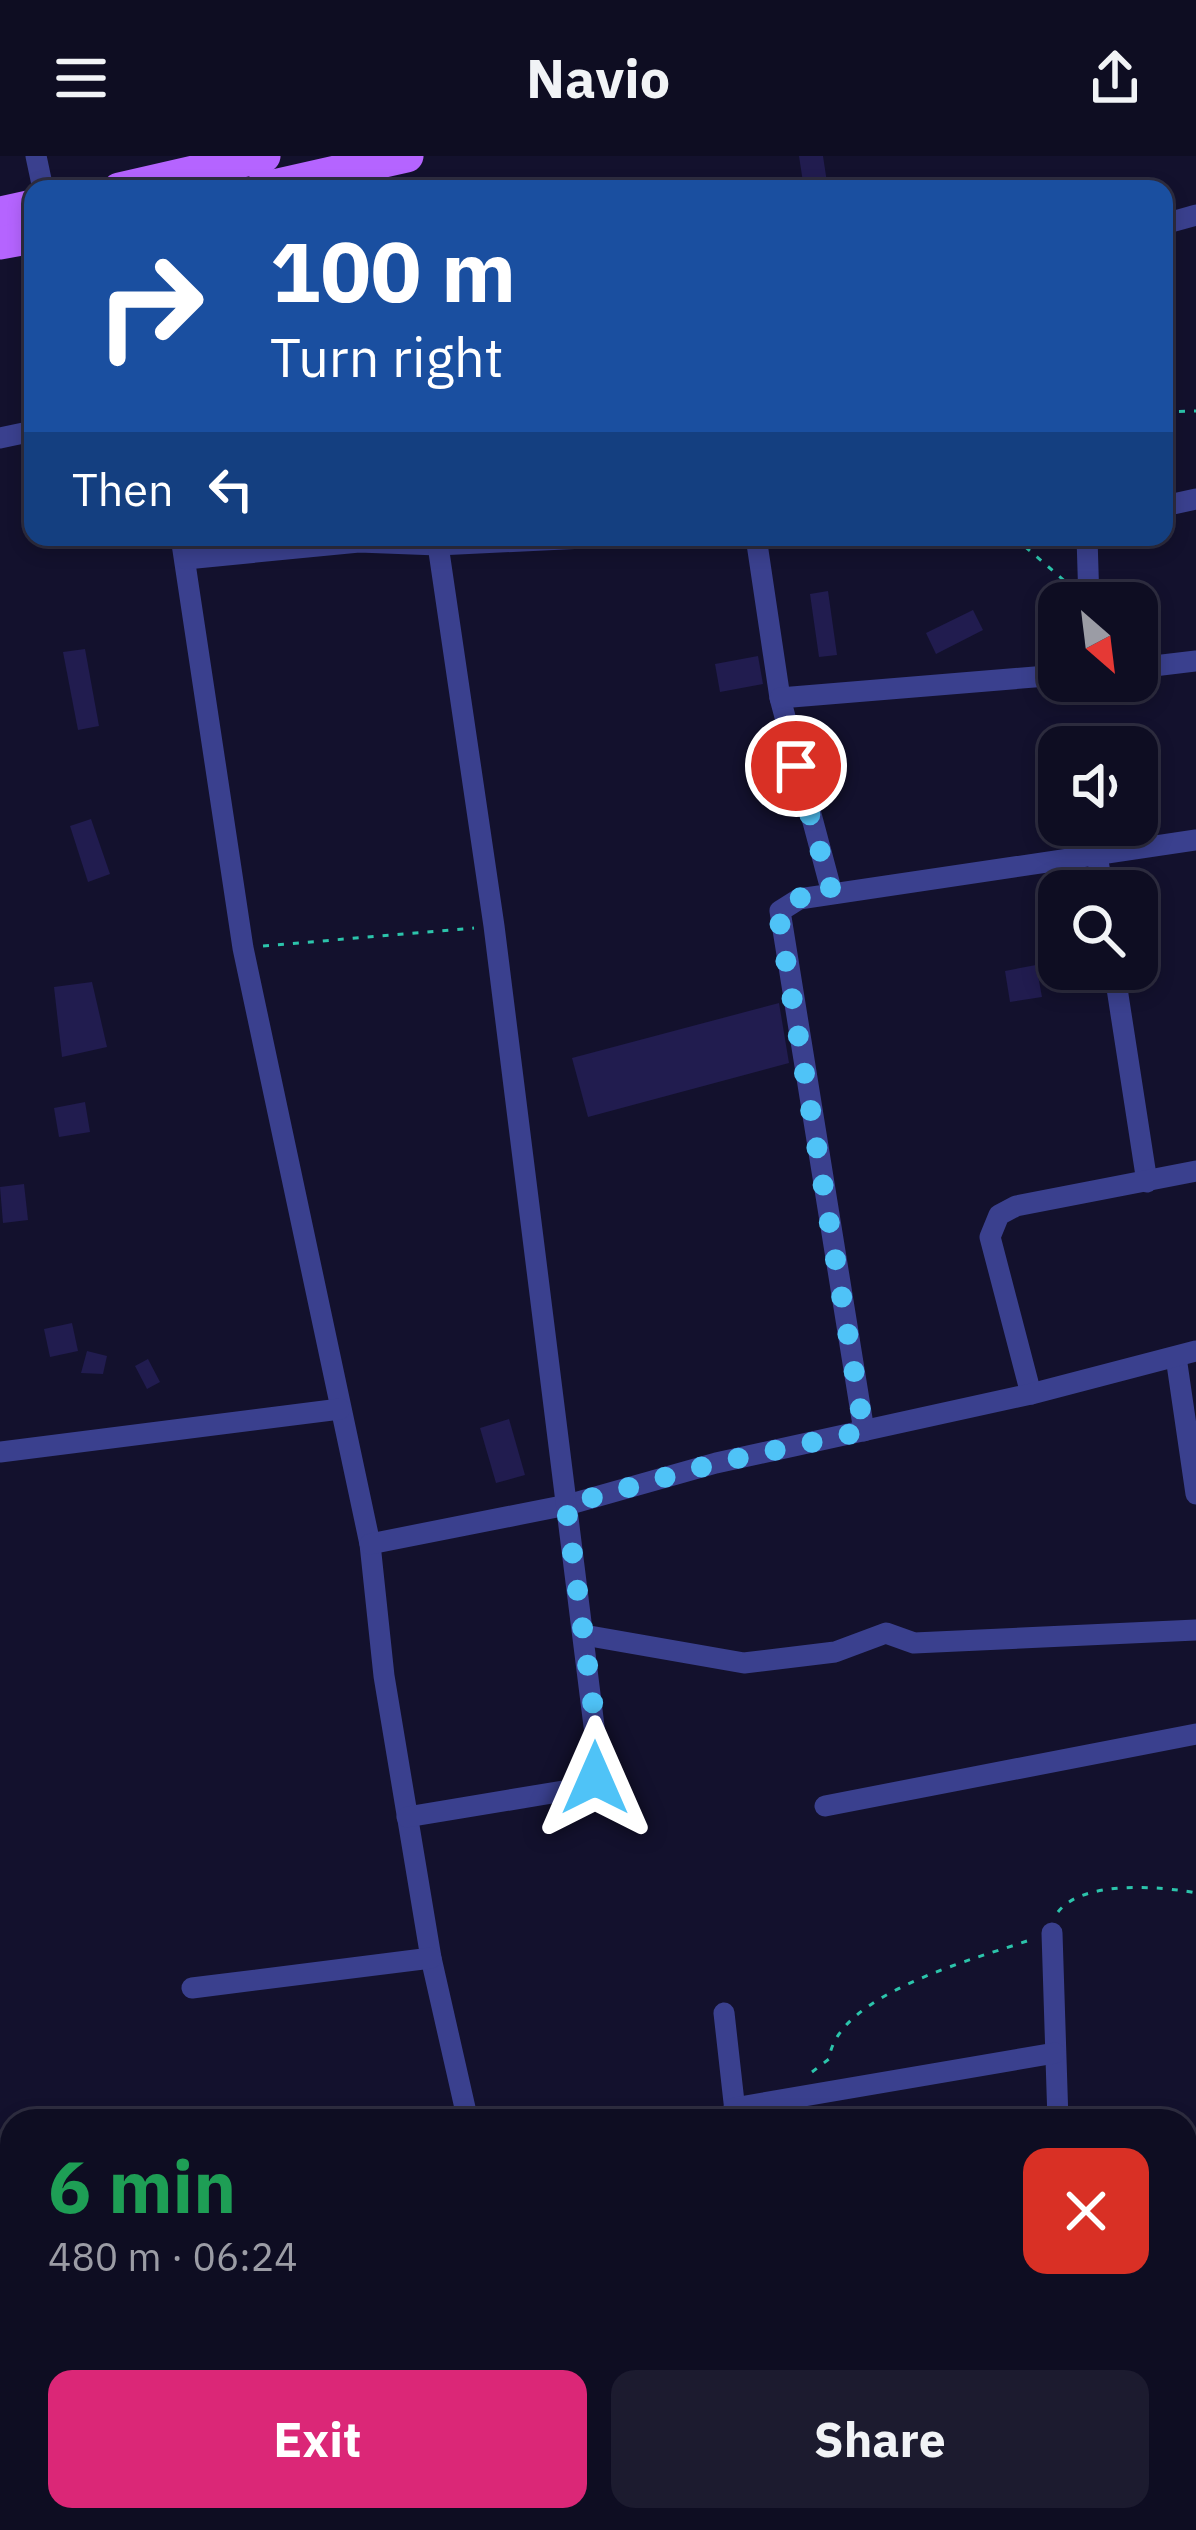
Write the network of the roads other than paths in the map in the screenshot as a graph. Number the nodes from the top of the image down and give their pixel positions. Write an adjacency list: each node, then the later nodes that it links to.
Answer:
1 (264, 156): 3 (main road)
2 (407, 156): 4 (main road)
3 (158, 180)
4 (300, 180)
5 (242, 546): 9 (street)
6 (438, 546): 28 (street)
7 (757, 546): 14 (street)
8 (1086, 546): 10 (street)
9 (183, 548): 24 (street)
10 (1084, 582)
11 (1196, 661): 12 (street)
12 (1158, 666)
13 (1038, 677): 14 (street)
14 (780, 698): 18 (street)
15 (1196, 840): 16 (street)
16 (1097, 855): 17 (street); 18 (street)
17 (1100, 870)
18 (832, 893): 25 (street)
19 (1117, 990): 21 (street)
20 (1196, 1172): 21 (street)
21 (1147, 1182): 23 (street)
22 (1186, 1354): 23 (street); 27 (street)
23 (1031, 1394): 25 (street)
24 (340, 1409): 26 (street); 29 (street)
25 (864, 1431): 28 (street)
26 (0, 1452)
27 (1196, 1494)
28 (566, 1505): 29 (street); 31 (street)
29 (370, 1544): 34 (street)
30 (1196, 1630): 31 (street)
31 (584, 1635): 34 (street)
32 (1196, 1734): 33 (street)
33 (825, 1806)
34 (407, 1817): 36 (street)
35 (1052, 1933): 39 (street)
36 (430, 1958): 37 (street); 40 (street)
37 (193, 1988)
38 (724, 2013): 41 (street)
39 (1055, 2053): 42 (street); 43 (street)
40 (465, 2109)
41 (734, 2109)
42 (766, 2109)
43 (1057, 2109)

